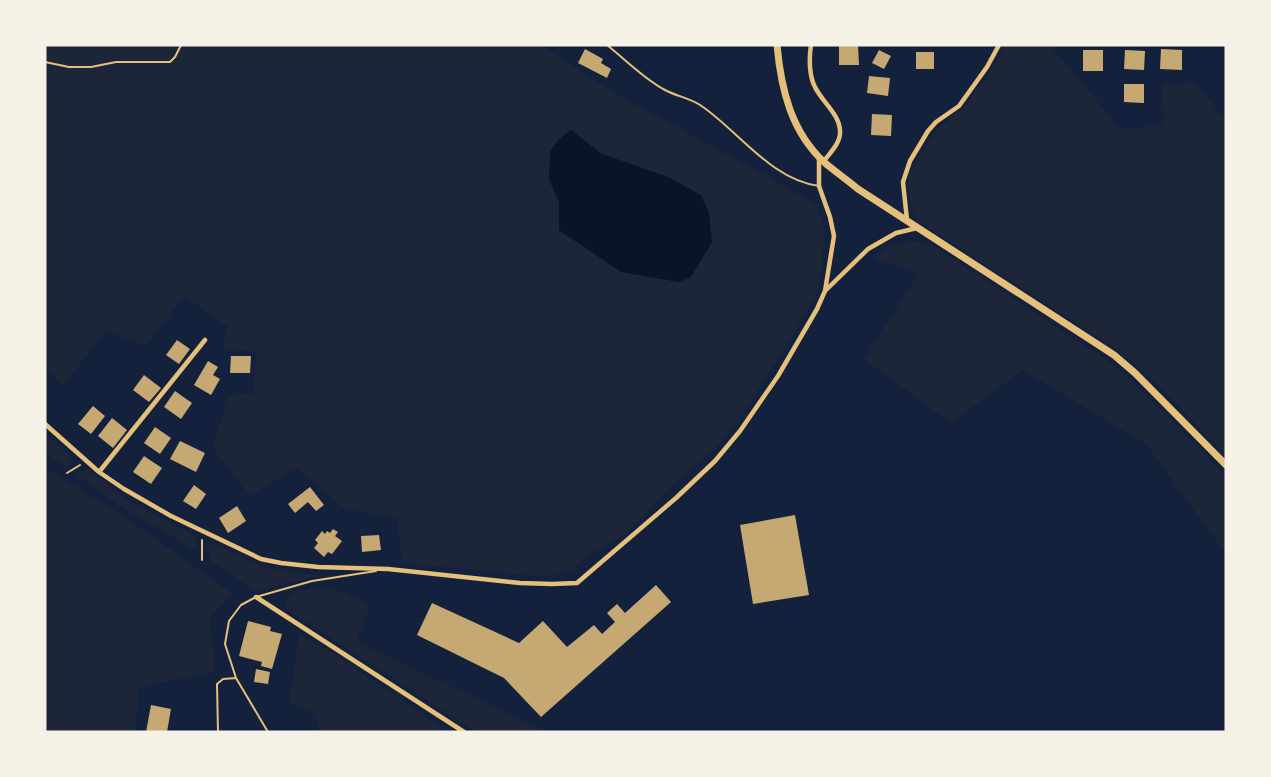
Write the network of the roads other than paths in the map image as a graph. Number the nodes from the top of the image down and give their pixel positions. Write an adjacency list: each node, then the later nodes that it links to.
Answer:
1 (607, 45): 6 (lane)
2 (777, 45): 5 (main road)
3 (811, 45): 5 (street)
4 (999, 45): 7 (street)
5 (822, 159): 6 (street); 7 (main road)
6 (819, 186): 9 (street)
7 (907, 220): 8 (main road)
8 (918, 227): 9 (street); 12 (main road)
9 (825, 291): 14 (street)
10 (205, 340): 13 (street)
11 (45, 424): 13 (street)
12 (1226, 465)
13 (99, 472): 14 (street)
14 (388, 569): 15 (lane)
15 (256, 597): 16 (lane); 19 (street)
16 (236, 678): 17 (lane); 18 (lane)
17 (218, 732)
18 (268, 732)
19 (464, 732)

